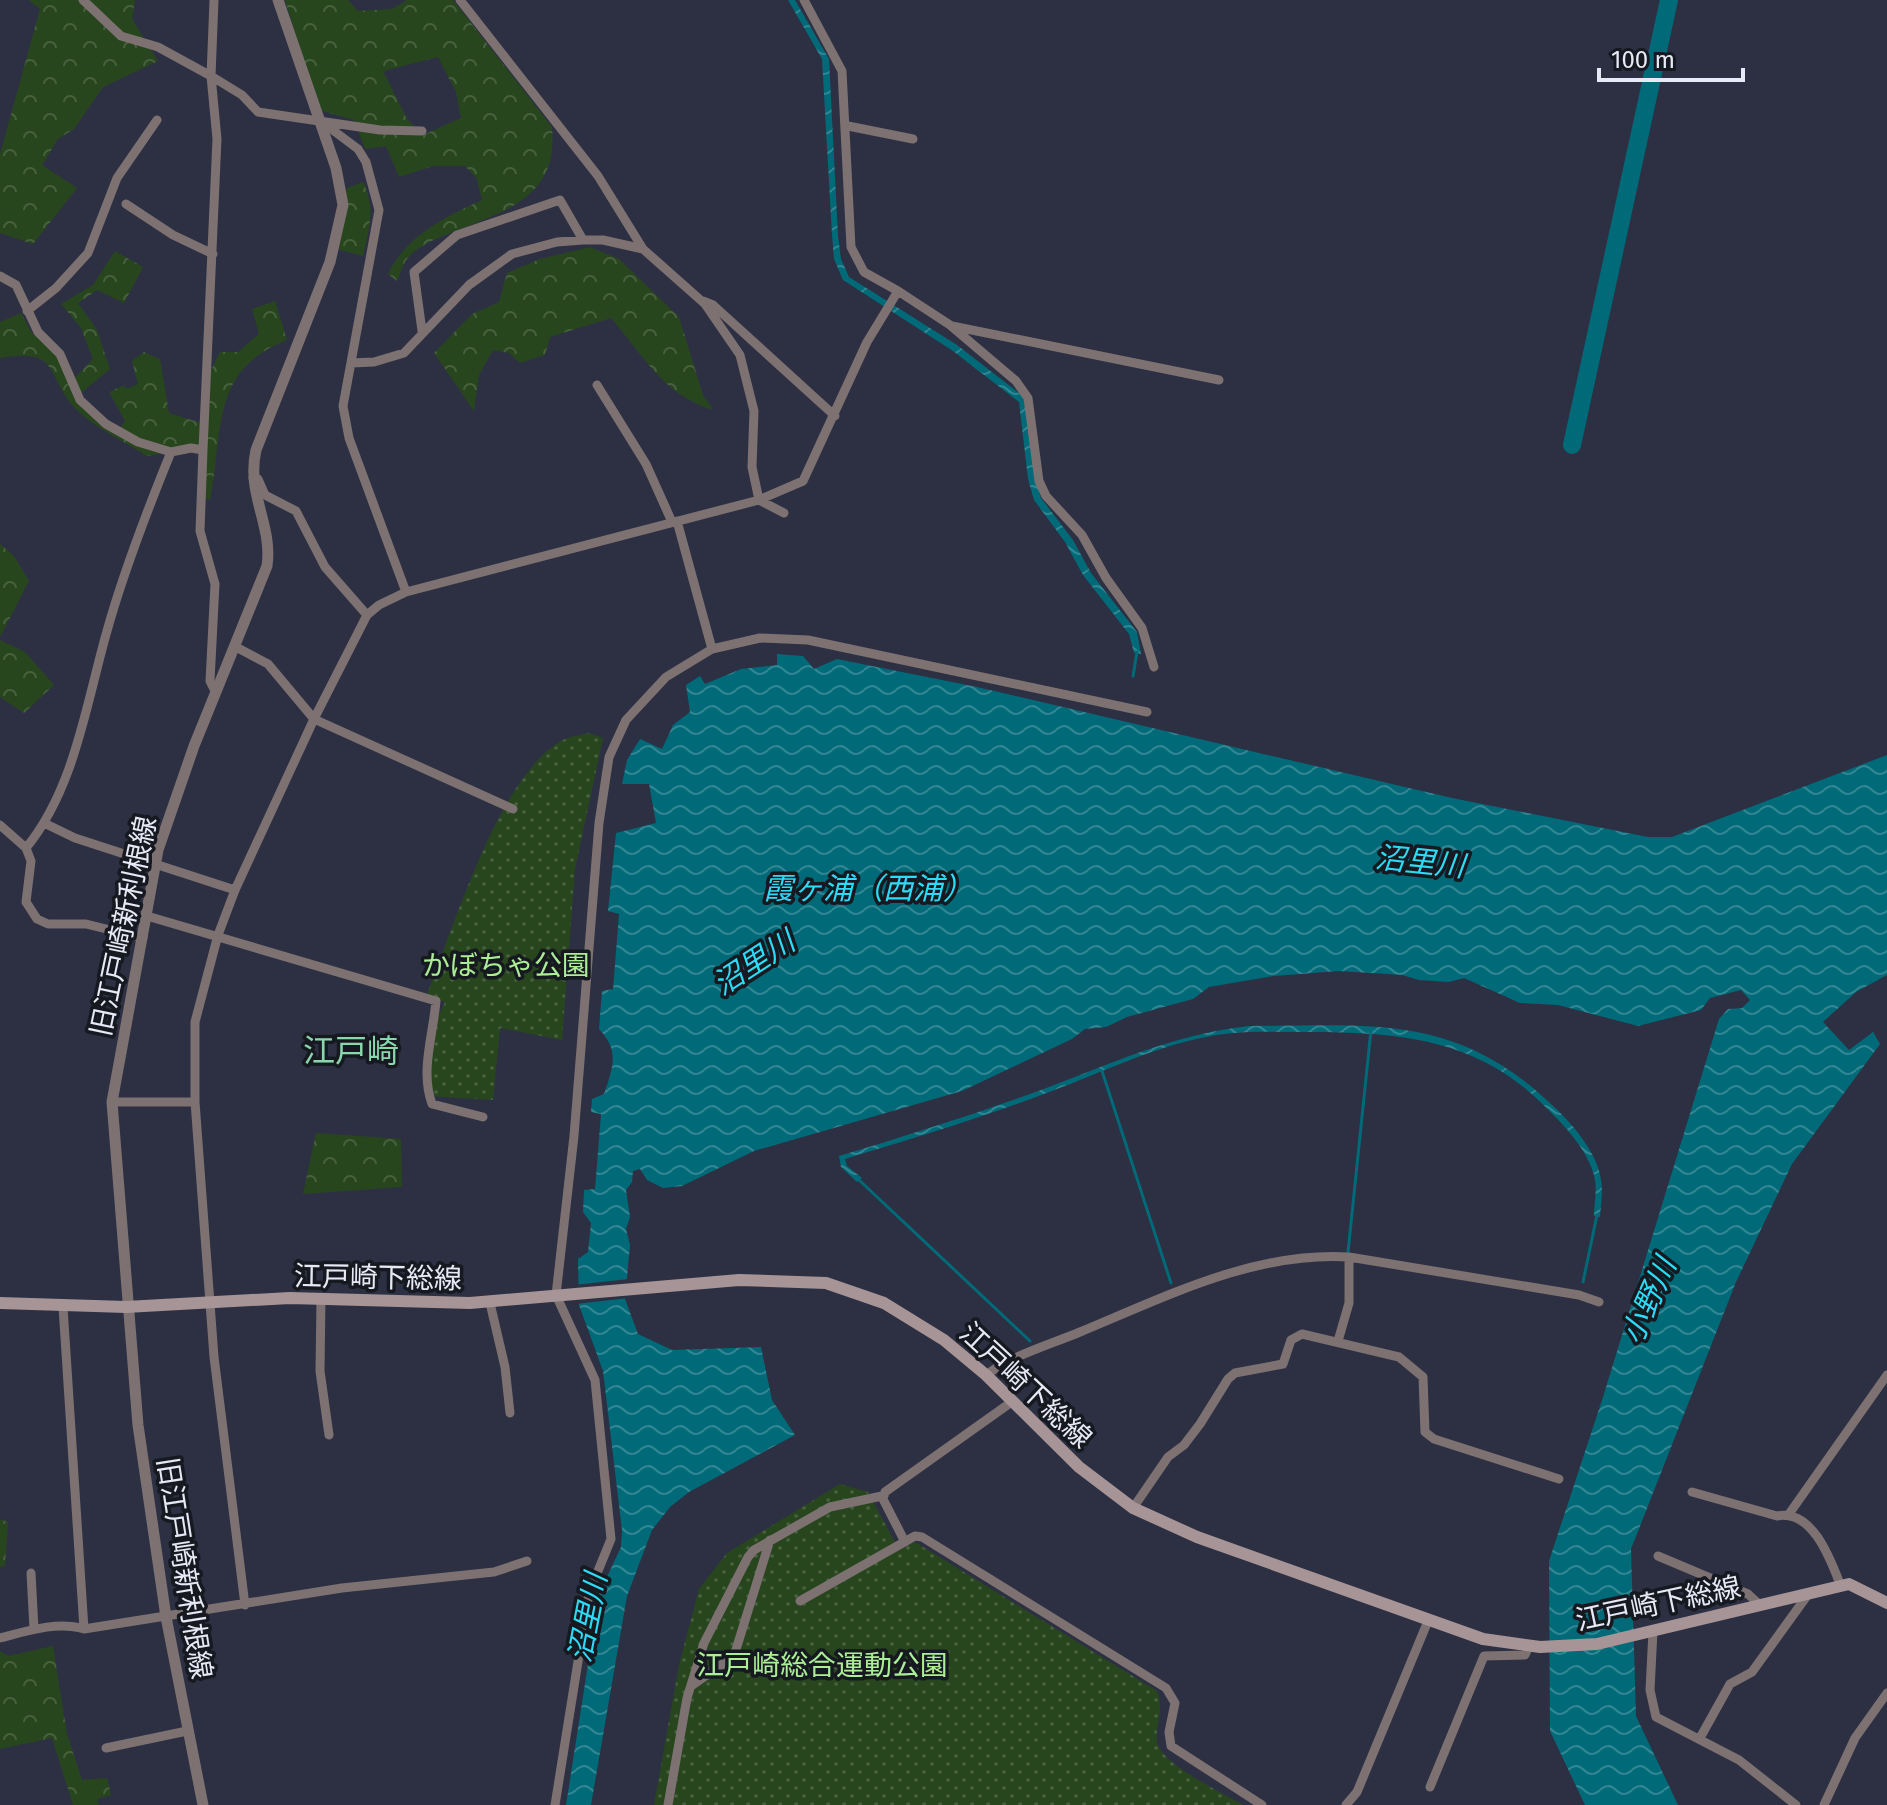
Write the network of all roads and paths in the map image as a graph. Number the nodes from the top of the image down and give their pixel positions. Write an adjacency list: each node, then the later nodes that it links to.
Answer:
1 (83, 0): 6 (street)
2 (214, 0): 6 (street)
3 (278, 0): 7 (street, 旧江戸崎新利根線)
4 (460, 0): 14 (street)
5 (804, 0): 9 (street)
6 (211, 76): 7 (street); 15 (street)
7 (318, 119): 10 (street); 22 (street); 28 (street, 旧江戸崎新利根線)
8 (157, 120): 19 (street)
9 (848, 126): 11 (street); 17 (street)
10 (422, 131)
11 (913, 139)
12 (126, 204): 15 (street)
13 (583, 240): 14 (street); 21 (street); 21 (street)
14 (643, 249): 18 (street)
15 (213, 254): 26 (street)
16 (0, 276): 19 (street)
17 (898, 291): 20 (street); 25 (street)
18 (700, 299): 25 (street); 29 (street)
19 (27, 311): 27 (street)
20 (950, 325): 23 (street); 36 (street)
21 (422, 331): 22 (street)
22 (351, 363): 32 (street)
23 (1219, 380)
24 (597, 385): 31 (street)
25 (835, 416): 29 (street)
26 (203, 450): 27 (street); 37 (street)
27 (171, 452): 41 (street)
28 (251, 478): 33 (street); 34 (street, 旧江戸崎新利根線)
29 (759, 500): 30 (street); 31 (street)
30 (784, 513)
31 (674, 522): 32 (street); 35 (street)
32 (406, 592): 33 (street)
33 (367, 615): 39 (street)
34 (234, 646): 37 (street, 旧江戸崎新利根線); 39 (street)
35 (712, 649): 38 (street); 53 (street)
36 (1154, 667)
37 (215, 691): 44 (street, 旧江戸崎新利根線)
38 (1147, 712)
39 (314, 719): 40 (street); 45 (street)
40 (513, 809)
41 (44, 823): 43 (street); 44 (street)
42 (0, 825): 43 (street)
43 (26, 848): 48 (street)
44 (155, 863): 45 (street); 46 (street, 旧江戸崎新利根線)
45 (235, 890): 47 (street)
46 (147, 916): 47 (street); 48 (street, 旧江戸崎新利根線)
47 (218, 935): 50 (street); 51 (street)
48 (143, 938): 49 (street, 旧江戸崎新利根線)
49 (112, 1102): 50 (street); 60 (street, 旧江戸崎新利根線)
50 (195, 1102): 57 (street)
51 (483, 1117)
52 (1349, 1257): 55 (street); 61 (street); 62 (street)
53 (560, 1295): 58 (main road, 江戸崎下総線); 62 (main road, 江戸崎下総線); 98 (street)
54 (321, 1298): 57 (main road, 江戸崎下総線); 58 (main road, 江戸崎下総線); 66 (street)
55 (1599, 1302)
56 (0, 1303): 59 (main road, 江戸崎下総線)
57 (210, 1303): 60 (main road, 江戸崎下総線); 81 (street)
58 (490, 1303): 65 (street)
59 (63, 1307): 60 (main road, 江戸崎下総線); 86 (street)
60 (126, 1307): 83 (street, 旧江戸崎新利根線)
61 (1338, 1341): 67 (street); 70 (street)
62 (986, 1375): 64 (main road, 江戸崎下総線)
63 (1887, 1375): 71 (street)
64 (1013, 1401): 69 (street); 70 (main road, 江戸崎下総線)
65 (510, 1413)
66 (329, 1435)
67 (1559, 1479)
68 (1692, 1492): 71 (street)
69 (882, 1496): 72 (street); 73 (street)
70 (1133, 1508): 84 (main road, 江戸崎下総線)
71 (1789, 1514): 77 (street)
72 (770, 1540): 90 (street); 90 (street)
73 (905, 1542): 79 (street); 100 (street)
74 (1658, 1556): 82 (street)
75 (527, 1561): 81 (street)
76 (31, 1573): 85 (street)
77 (1840, 1584): 78 (main road, 江戸崎下総線); 80 (main road)
78 (1810, 1592): 82 (main road, 江戸崎下総線); 94 (street)
79 (800, 1601)
80 (1887, 1603)
81 (245, 1605): 83 (street)
82 (1760, 1605): 87 (main road, 江戸崎下総線)
83 (166, 1617): 86 (street); 93 (street, 旧江戸崎新利根線)
84 (1428, 1621): 89 (main road, 江戸崎下総線); 101 (street)
85 (34, 1629): 86 (street); 88 (street)
86 (84, 1629)
87 (1650, 1631): 89 (main road, 江戸崎下総線); 94 (street)
88 (0, 1638)
89 (1535, 1647): 96 (street)
90 (691, 1686): 99 (street)
91 (1887, 1693): 92 (street)
92 (1883, 1706): 103 (street)
93 (187, 1731): 95 (street); 97 (street, 旧江戸崎新利根線)
94 (1700, 1738): 102 (street)
95 (106, 1748)
96 (1430, 1787)
97 (203, 1805)
98 (555, 1805)
99 (668, 1805)
100 (1262, 1805)
101 (1346, 1805)
102 (1796, 1805)
103 (1824, 1805)

